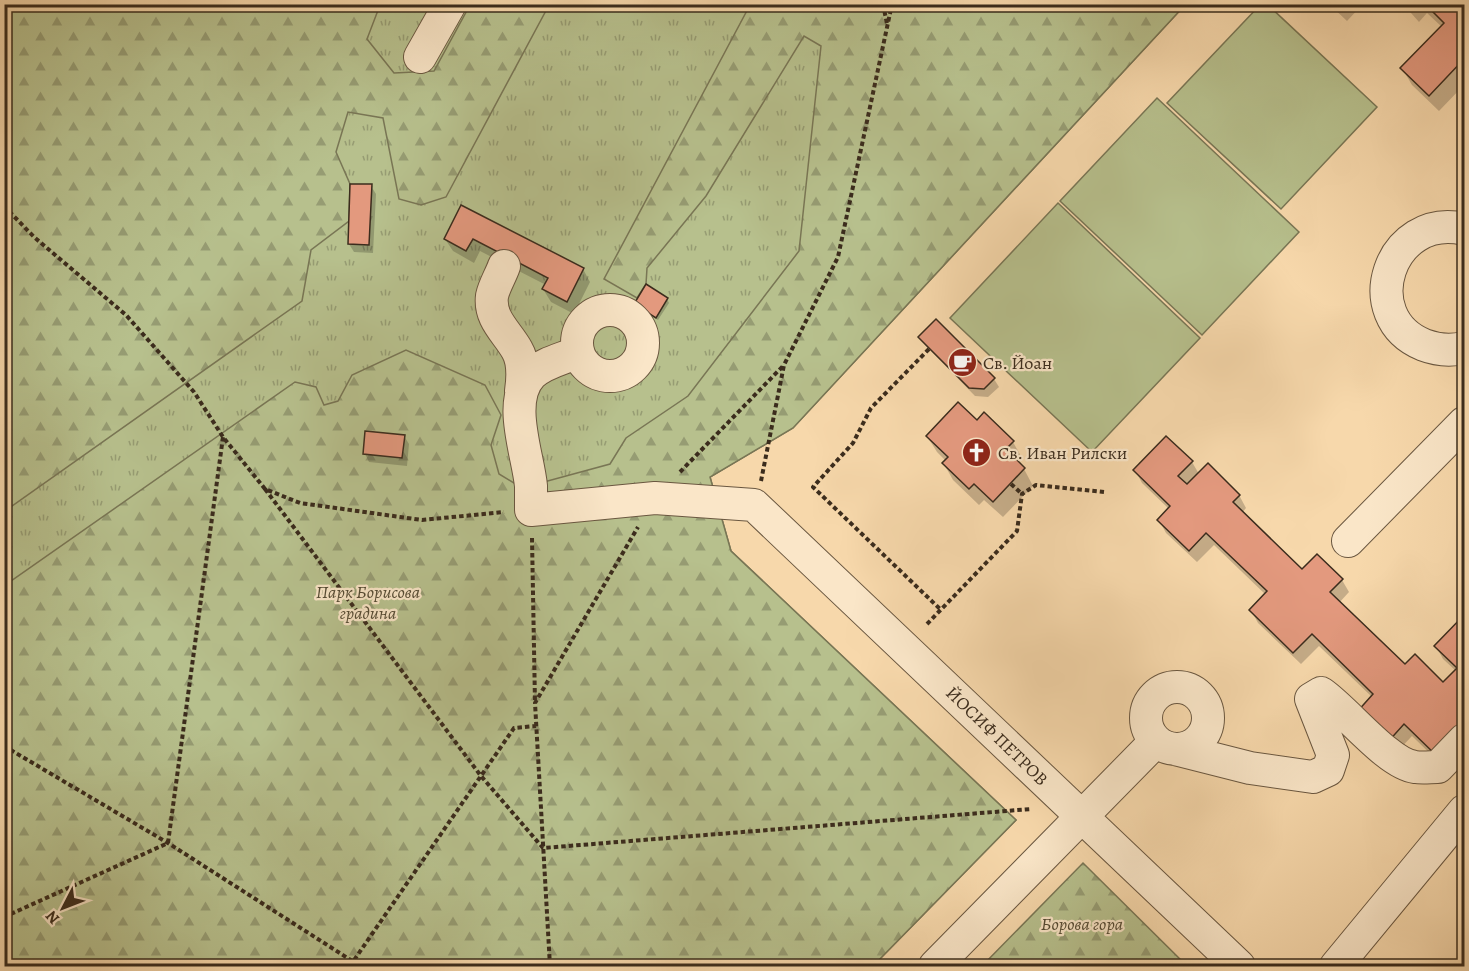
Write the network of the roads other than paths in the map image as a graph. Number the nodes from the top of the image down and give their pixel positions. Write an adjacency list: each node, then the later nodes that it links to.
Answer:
1 (450, 4): 2 (street)
2 (420, 57)
3 (1464, 229): 5 (street)
4 (504, 266): 7 (street)
5 (1464, 348)
6 (578, 352): 7 (street)
7 (521, 391): 12 (street, ЙОСИФ ПЕТРОВ)
8 (1464, 423): 9 (street)
9 (1348, 541)
10 (1464, 740): 12 (street)
11 (1464, 811): 15 (street)
12 (1081, 815): 13 (street); 14 (street, ЙОСИФ ПЕТРОВ)
13 (935, 966)
14 (1239, 966)
15 (1336, 966)

